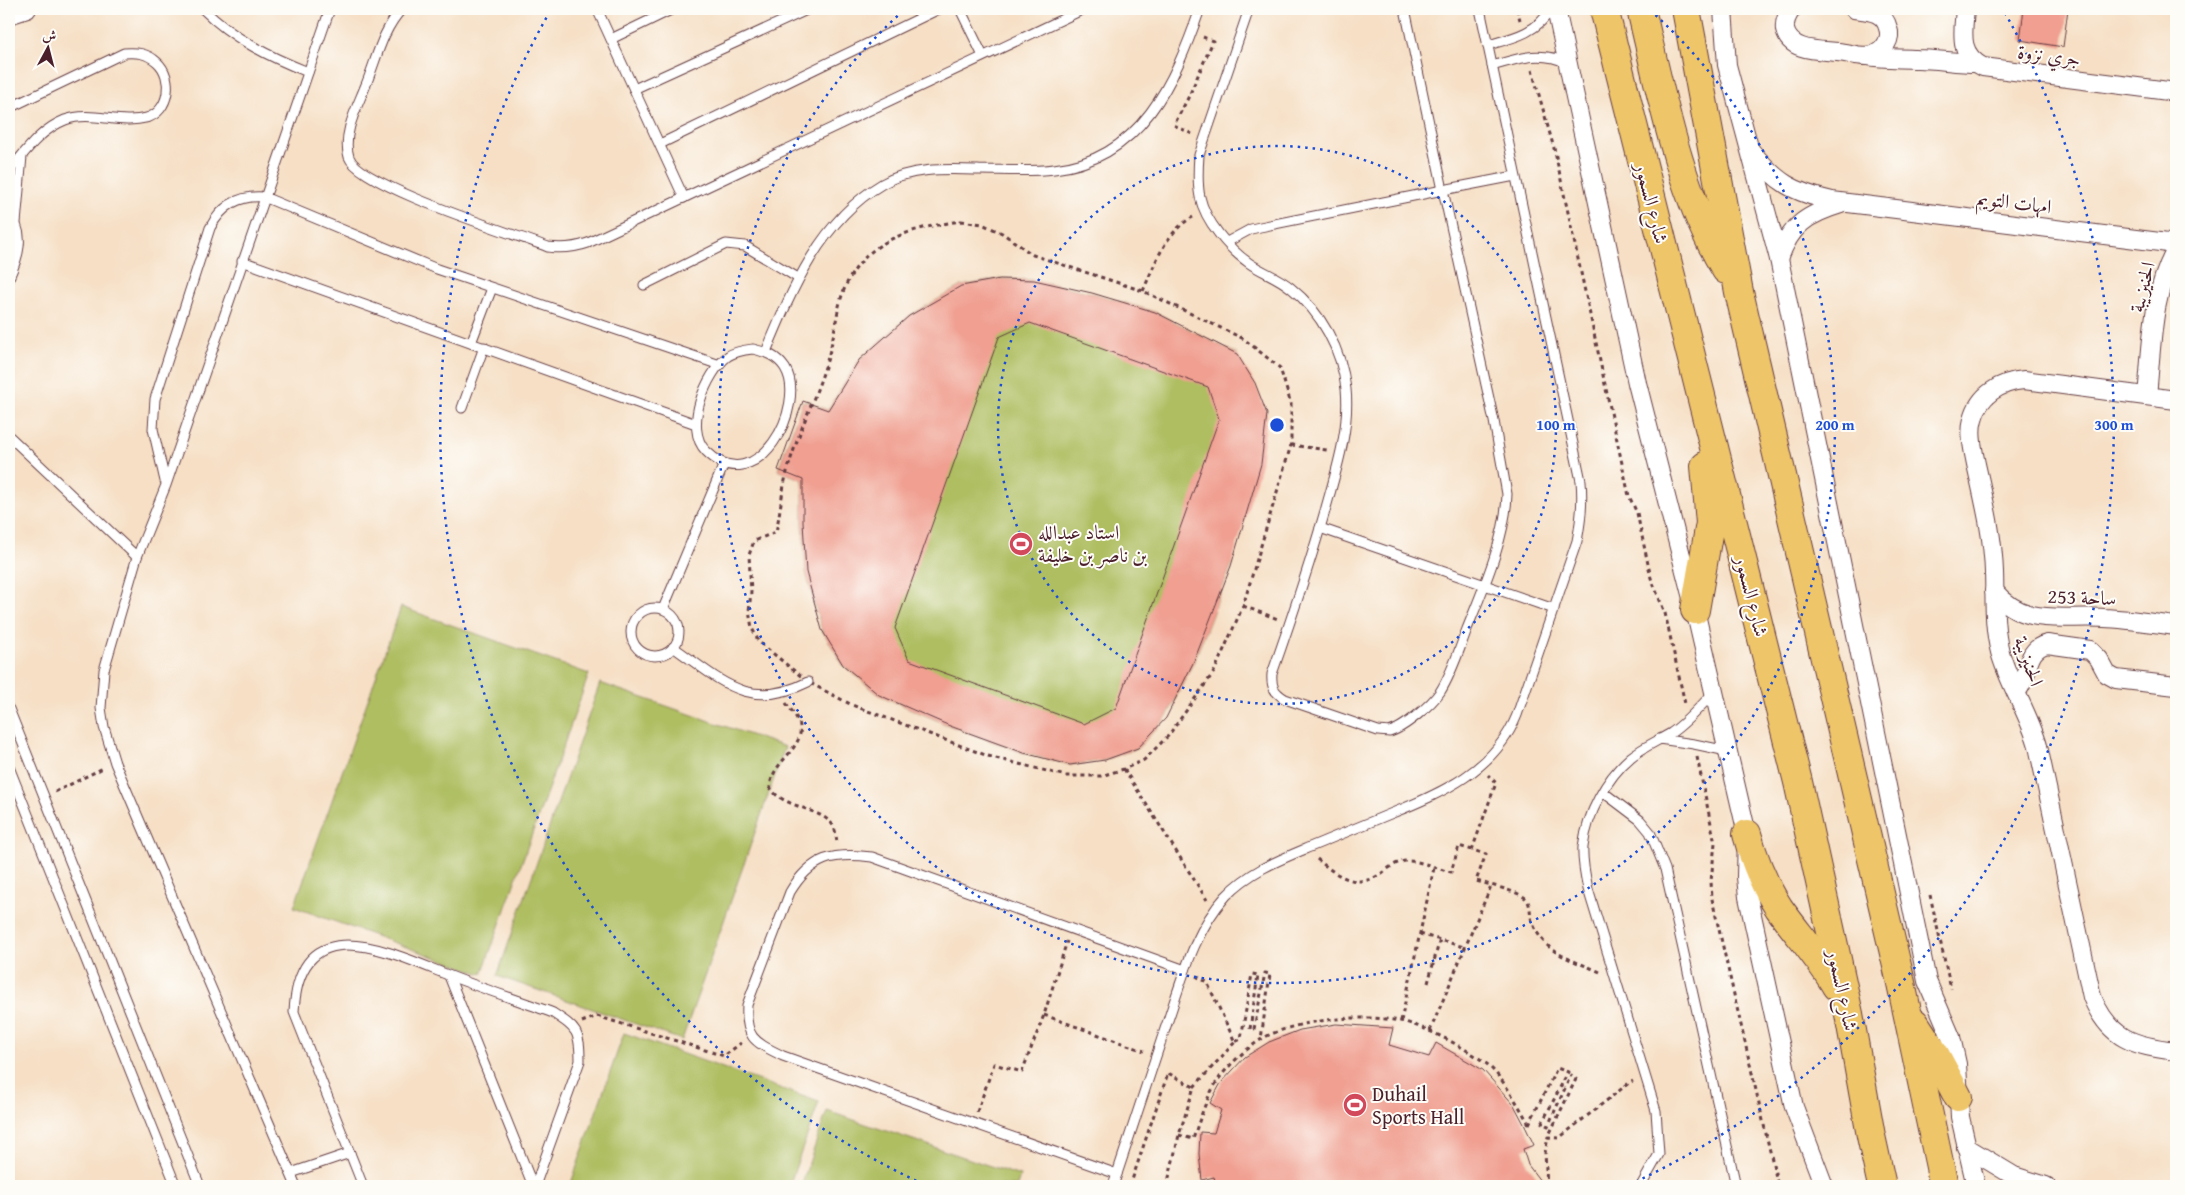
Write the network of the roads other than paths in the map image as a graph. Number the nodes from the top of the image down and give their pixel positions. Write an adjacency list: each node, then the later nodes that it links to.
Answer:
1 (27, 9): 24 (street)
2 (203, 9): 34 (lane)
3 (330, 9): 34 (lane)
4 (402, 9): 45 (lane)
5 (598, 9): 26 (lane)
6 (673, 9): 26 (lane)
7 (809, 9): 35 (lane)
8 (939, 9): 38 (lane)
9 (960, 9): 28 (lane)
10 (1084, 9): 28 (lane)
11 (1200, 9): 55 (lane)
12 (1248, 9): 49 (lane)
13 (1405, 9): 43 (lane)
14 (1480, 9): 27 (lane)
15 (1551, 9): 27 (lane)
16 (1556, 9): 31 (street)
17 (1604, 9): 67 (main road, شارع السمور)
18 (1642, 9): 58 (main road)
19 (1686, 9): 58 (main road)
20 (1723, 9): 39 (street)
21 (1792, 9): 29 (street, جري نزوة)
22 (1854, 9): 25 (street)
23 (1966, 9): 32 (street)
24 (9, 15)
25 (1889, 32): 29 (street); 30 (street)
26 (611, 39): 35 (lane)
27 (1488, 45): 33 (lane)
28 (983, 56): 45 (lane)
29 (1866, 56): 30 (street, جري نزوة)
30 (1918, 59): 32 (street, جري نزوة)
31 (1568, 63): 33 (lane); 77 (street)
32 (1976, 63): 36 (street, جري نزوة)
33 (1492, 66): 42 (lane)
34 (308, 72): 44 (lane)
35 (634, 90): 38 (lane)
36 (2176, 92)
37 (9, 108): 40 (lane)
38 (660, 144): 45 (lane)
39 (1748, 147): 46 (street, امهات التويم); 52 (street)
40 (22, 155): 41 (lane); 48 (lane)
41 (9, 171)
42 (1515, 176): 43 (lane); 76 (lane)
43 (1443, 190): 49 (lane); 73 (lane)
44 (264, 197): 53 (lane); 57 (lane); 70 (lane)
45 (684, 198)
46 (1846, 203): 50 (street, امهات التويم); 52 (street, امهات التويم)
47 (9, 215): 48 (lane)
48 (16, 223): 54 (lane)
49 (1227, 242): 71 (lane)
50 (2176, 244)
51 (2176, 250): 63 (street, الحنيزيبة)
52 (1779, 259): 95 (street)
53 (242, 261): 59 (lane); 70 (lane)
54 (9, 278)
55 (798, 278): 56 (lane); 61 (lane)
56 (644, 285)
57 (492, 288): 59 (lane); 62 (lane)
58 (1740, 292): 92 (main road)
59 (471, 343): 60 (lane)
60 (484, 347): 65 (lane); 66 (lane)
61 (766, 352): 62 (lane); 69 (lane)
62 (720, 365): 66 (lane)
63 (2147, 396): 64 (street, الحنيزيبة); 74 (street, الحنيزيبة)
64 (2176, 400)
65 (462, 408)
66 (696, 424): 69 (lane)
67 (1709, 424): 77 (main road); 93 (main road, شارع السمور)
68 (9, 436): 72 (lane)
69 (724, 464): 75 (lane)
70 (166, 485): 72 (lane)
71 (1320, 528): 73 (lane); 73 (lane)
72 (137, 558): 98 (lane)
73 (1482, 586): 76 (lane)
74 (1994, 591): 78 (street, ساحة 253); 82 (street, الحنيزيبة)
75 (663, 609): 79 (lane); 79 (lane)
76 (1554, 609): 90 (lane)
77 (1695, 610): 83 (street)
78 (2176, 626)
79 (673, 647): 80 (lane)
80 (808, 682)
81 (2176, 686): 82 (street)
82 (2016, 692): 94 (street, الحنيزيبة)
83 (1713, 694): 85 (lane); 86 (street)
84 (9, 709): 101 (lane)
85 (1659, 739): 86 (lane); 88 (lane)
86 (1727, 752): 89 (street)
87 (9, 767): 100 (lane)
88 (1603, 792): 106 (lane); 107 (lane)
89 (1747, 834): 93 (main road); 108 (street)
90 (1185, 970): 99 (lane); 99 (lane)
91 (449, 976): 97 (lane); 104 (lane); 104 (lane)
92 (1906, 1008): 95 (main road); 110 (main road)
93 (1849, 1014): 109 (main road, شارع السمور)
94 (2176, 1051)
95 (1958, 1097): 96 (street)
96 (1966, 1147): 111 (street); 112 (street)
97 (350, 1153): 98 (lane); 103 (lane)
98 (291, 1173): 102 (lane)
99 (1117, 1174): 105 (lane)
100 (176, 1186)
101 (200, 1186)
102 (296, 1186)
103 (363, 1186)
104 (534, 1186)
105 (1113, 1186)
106 (1641, 1186)
107 (1736, 1186)
108 (1824, 1186)
109 (1882, 1186)
110 (1944, 1186)
111 (1976, 1186)
112 (2046, 1186)

